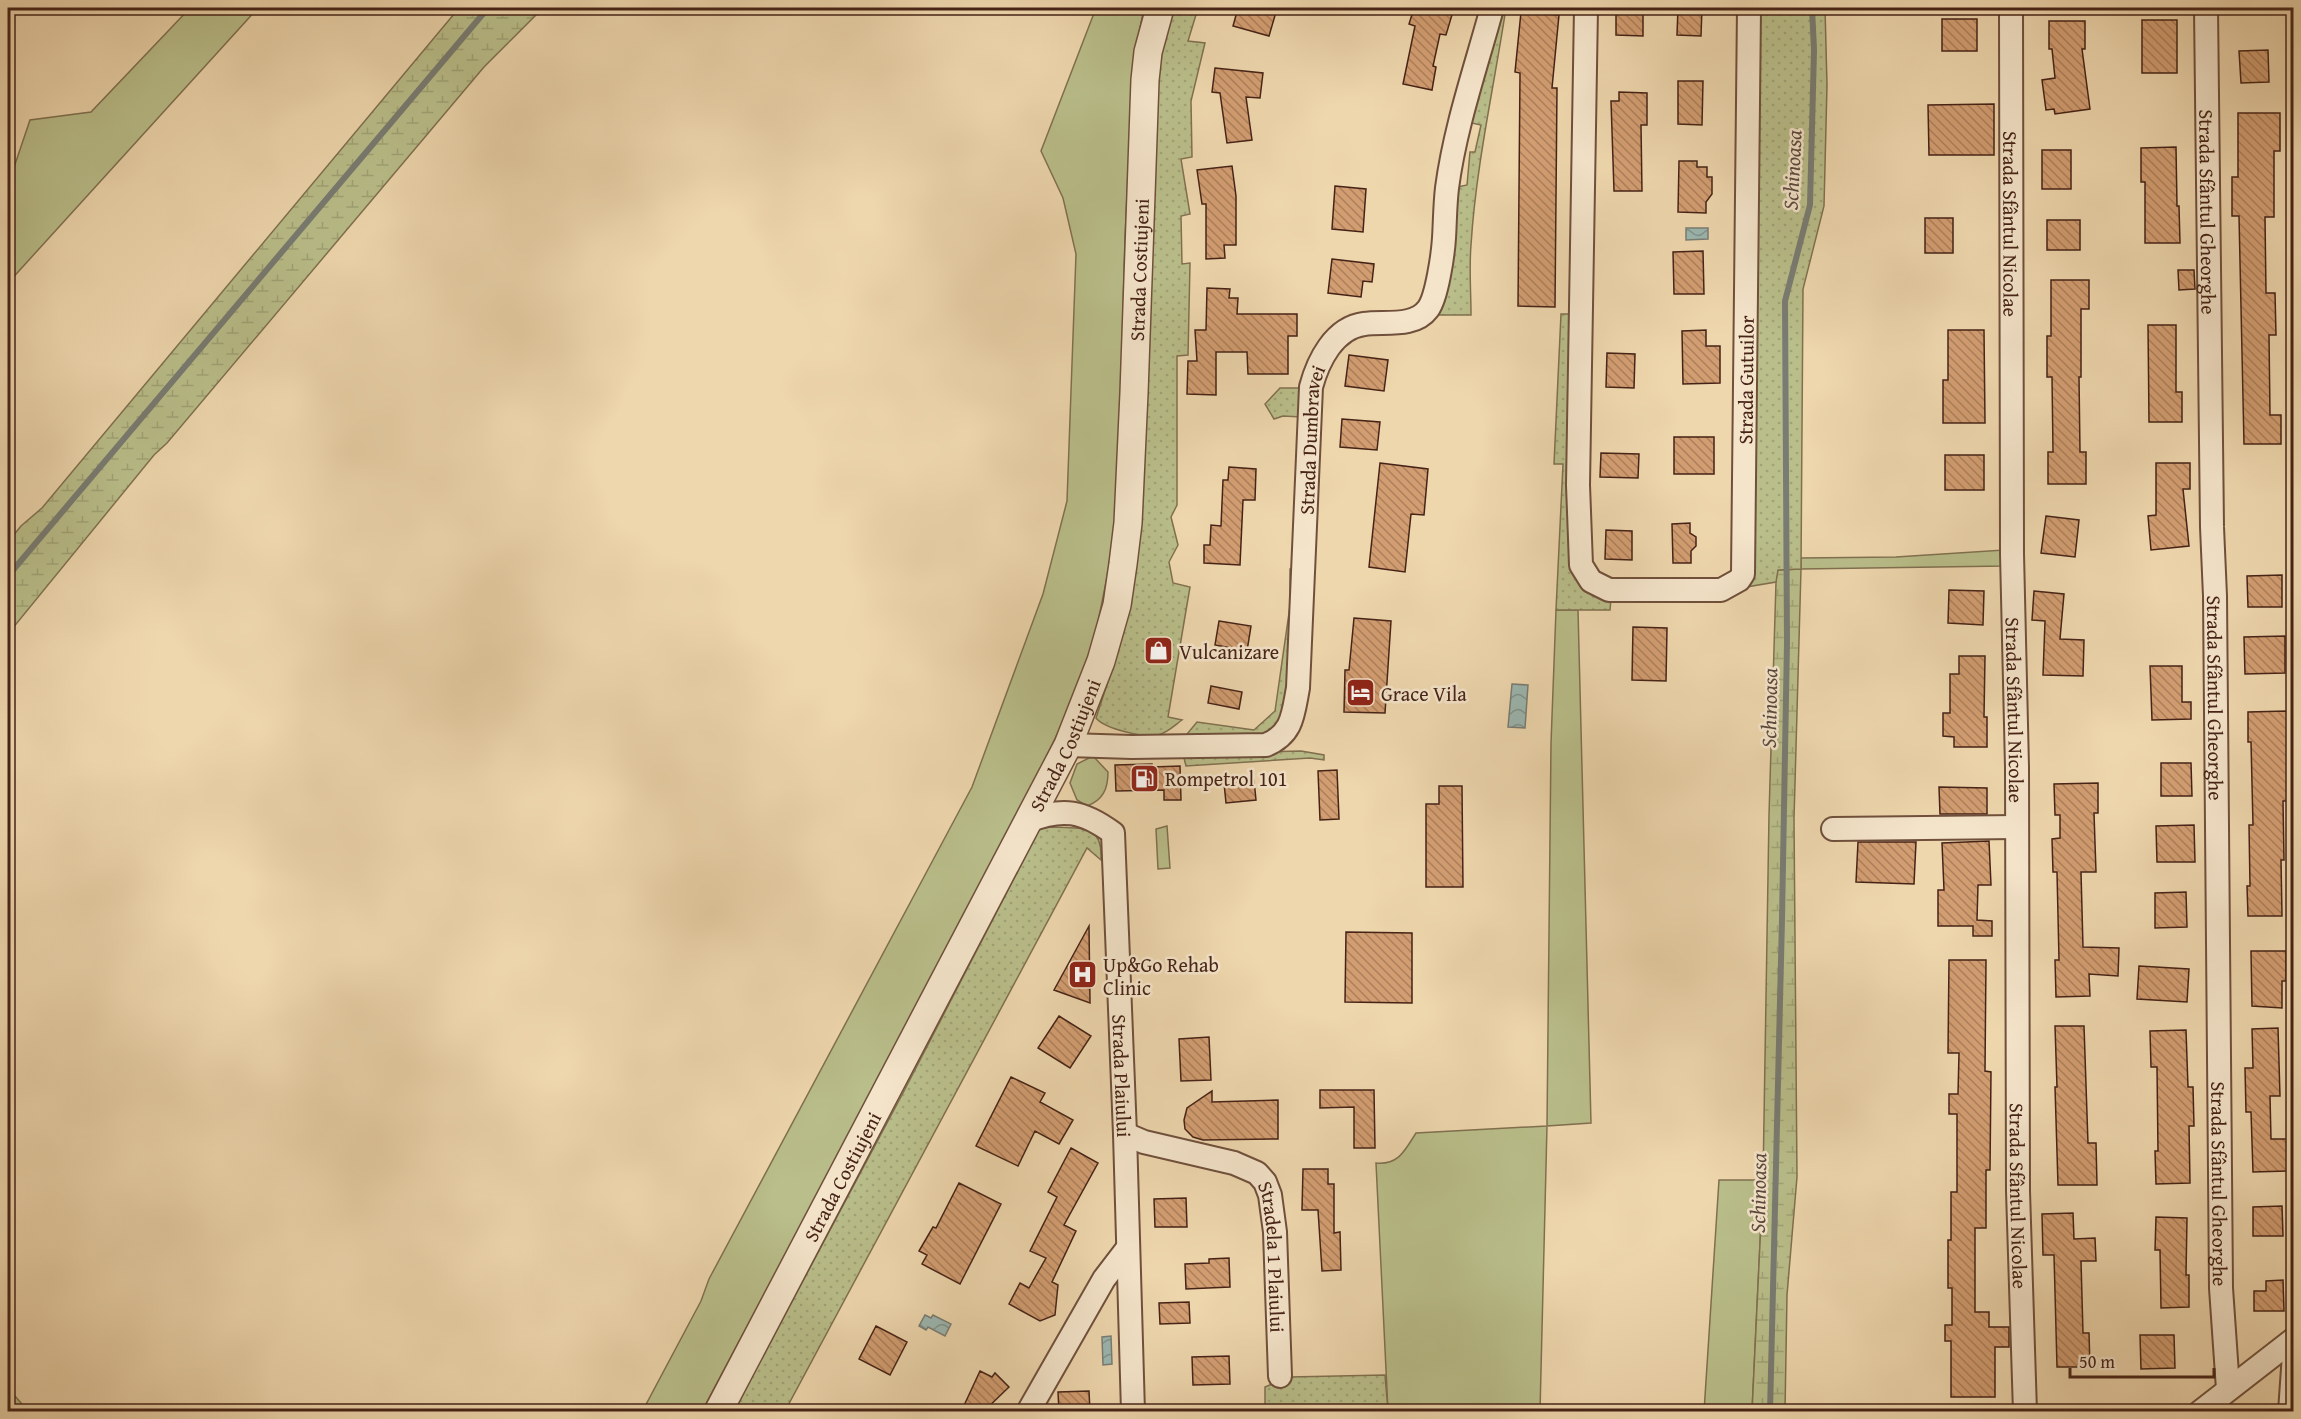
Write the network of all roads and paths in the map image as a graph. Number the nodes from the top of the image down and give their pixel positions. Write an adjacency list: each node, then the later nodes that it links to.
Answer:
1 (1160, 8): 7 (street, Strada Costiujeni)
2 (1492, 8): 7 (street, Strada Dumbravei)
3 (1586, 8): 4 (street, Strada Gutuilor)
4 (1749, 8)
5 (2011, 8): 9 (street, Strada Sfântul Nicolae)
6 (2206, 8): 16 (street, Strada Sfântul Gheorghe)
7 (1068, 745): 8 (street, Strada Costiujeni)
8 (1028, 821): 11 (street, Strada Plaiului); 17 (street, Strada Costiujeni)
9 (2017, 826): 10 (street); 20 (street, Strada Sfântul Nicolae)
10 (1833, 828)
11 (1125, 1134): 12 (street, Strada Plaiului); 15 (street, Stradela 1 Plaiului)
12 (1127, 1250): 18 (street); 19 (street, Strada Plaiului)
13 (2294, 1340): 16 (street)
14 (2294, 1354): 22 (street)
15 (1280, 1376)
16 (2228, 1389): 21 (street)
17 (718, 1412)
18 (1028, 1412)
19 (1133, 1412)
20 (2025, 1412)
21 (2200, 1412)
22 (2290, 1412)

